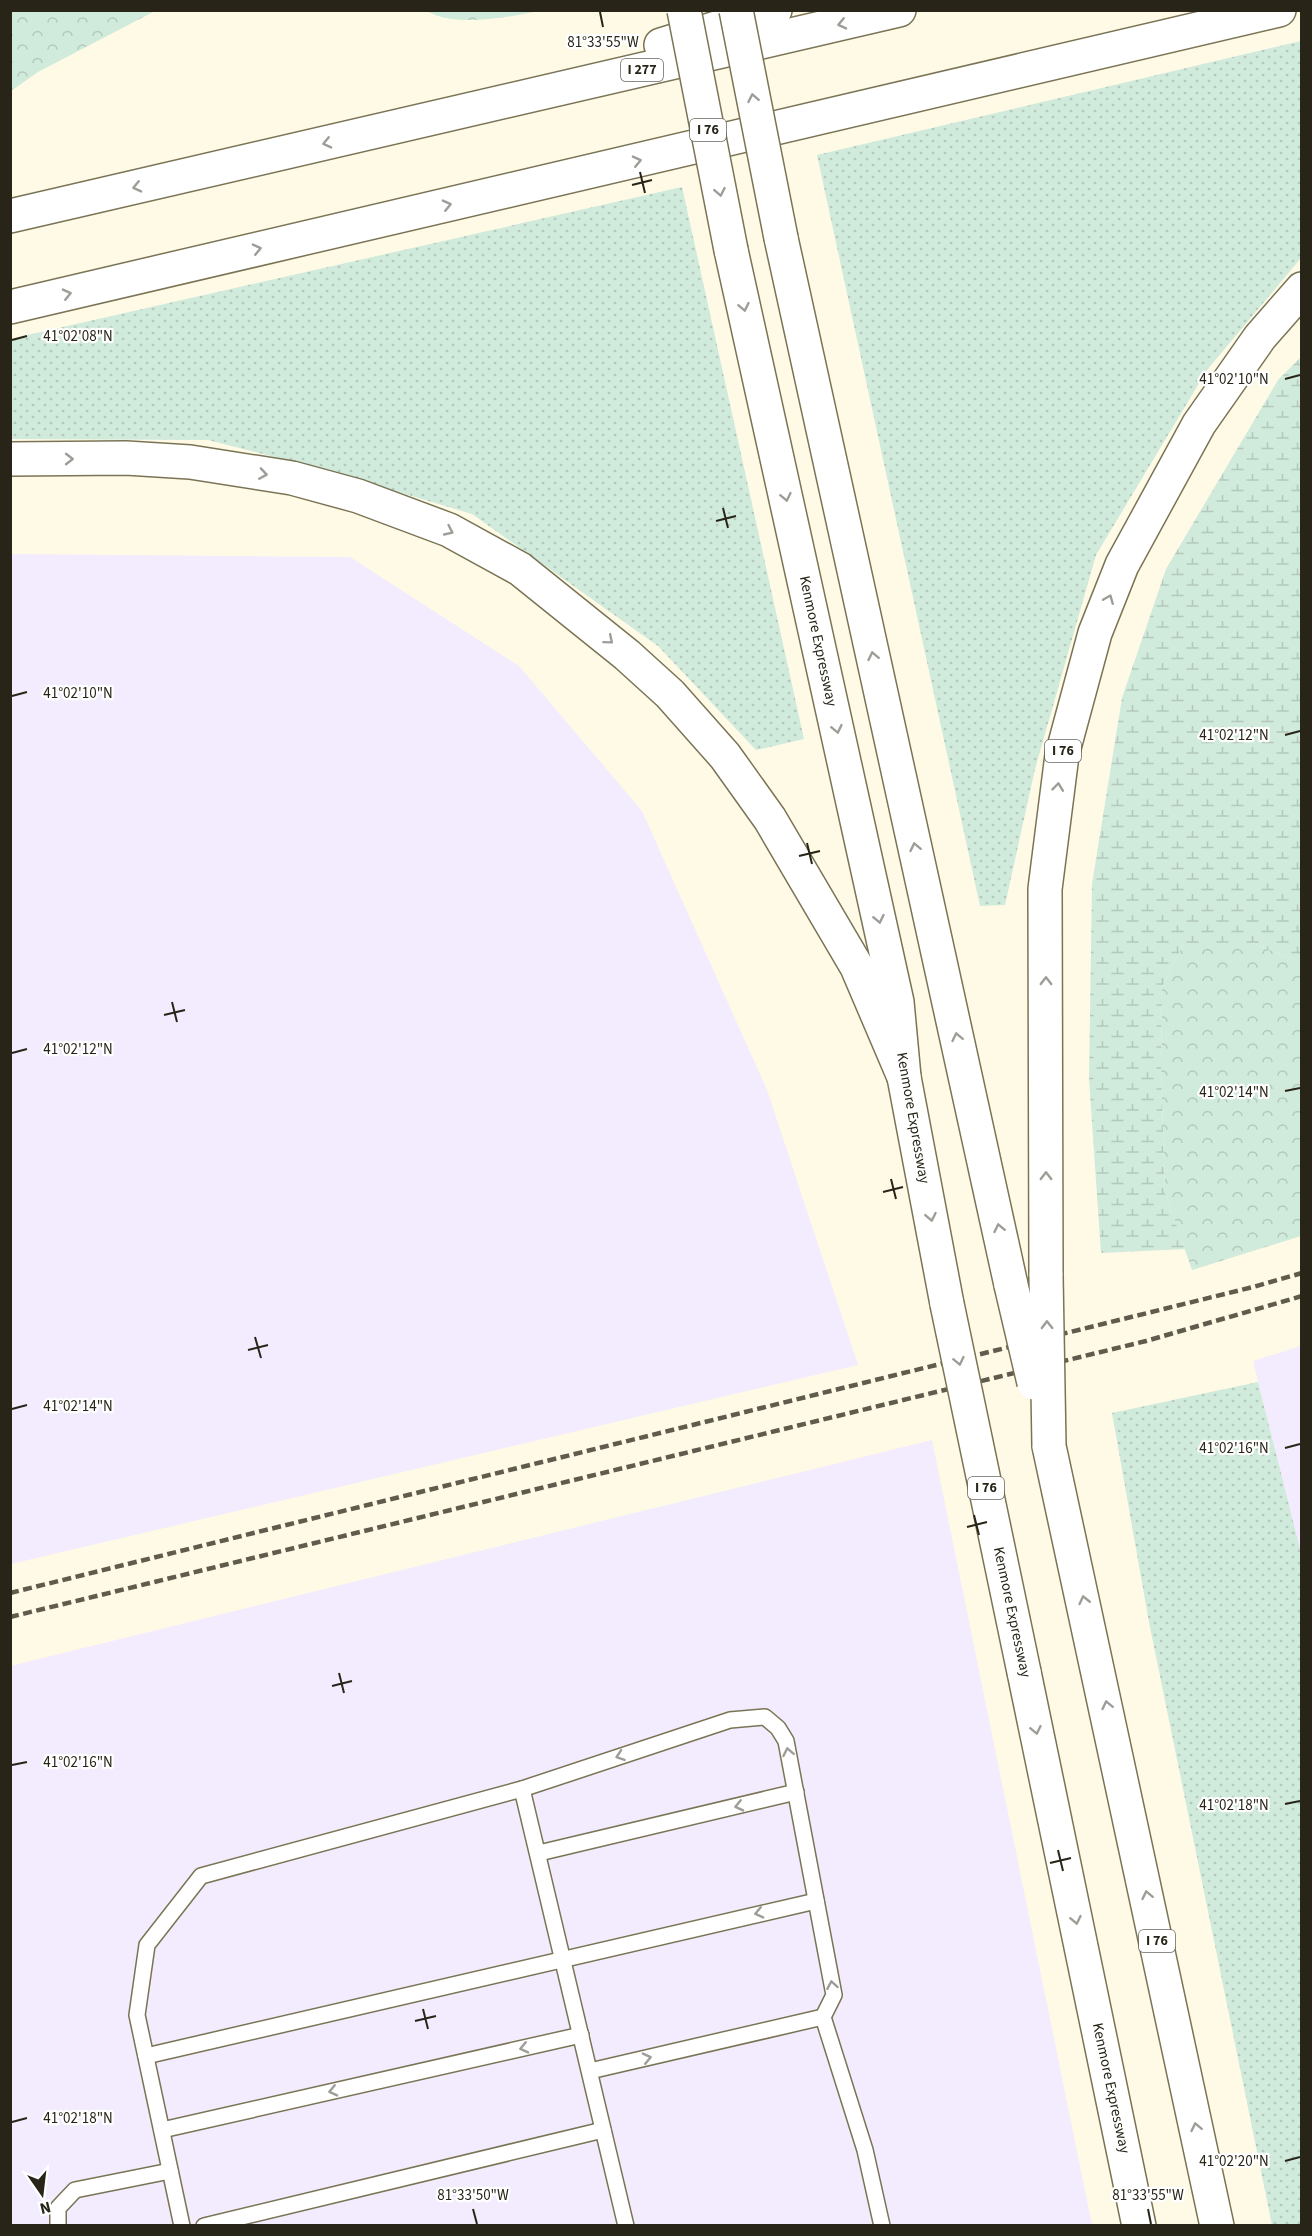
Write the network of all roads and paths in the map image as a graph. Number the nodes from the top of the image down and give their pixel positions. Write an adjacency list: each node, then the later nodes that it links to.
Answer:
1 (684, 10): 11 (highway, Kenmore Expressway / I 76, one-way to 11, bridge)
2 (736, 10): 12 (highway, one-way to 2, bridge)
3 (775, 10): 6 (highway)
4 (900, 10): 6 (highway, I 277, one-way to 6)
5 (1279, 10): 9 (highway, one-way to 5)
6 (384, 130): 7 (highway, I 277, one-way to 7)
7 (10, 216)
8 (1302, 289): 12 (highway, I 76, one-way to 8, bridge)
9 (10, 307)
10 (10, 459): 11 (highway, one-way to 11)
11 (904, 1077): 30 (highway, Kenmore Expressway / I 76, one-way to 30, bridge)
12 (1049, 1446): 31 (highway, I 76, one-way to 12)
13 (522, 1789): 14 (lane, one-way to 13); 15 (lane); 20 (lane)
14 (796, 1792): 15 (lane, one-way to 15); 16 (lane)
15 (539, 1853): 17 (lane)
16 (816, 1901): 17 (lane, one-way to 17); 18 (lane, one-way to 16)
17 (562, 1958): 19 (lane); 20 (lane)
18 (823, 2017): 21 (lane, one-way to 18); 29 (lane)
19 (580, 2035): 21 (lane); 22 (lane, one-way to 22)
20 (146, 2056): 22 (lane)
21 (590, 2071): 23 (lane)
22 (162, 2130): 24 (lane)
23 (603, 2130): 27 (lane); 28 (lane)
24 (171, 2171): 25 (lane); 26 (lane)
25 (58, 2226)
26 (182, 2226)
27 (204, 2226)
28 (626, 2226)
29 (882, 2226)
30 (1139, 2226)
31 (1217, 2226)

